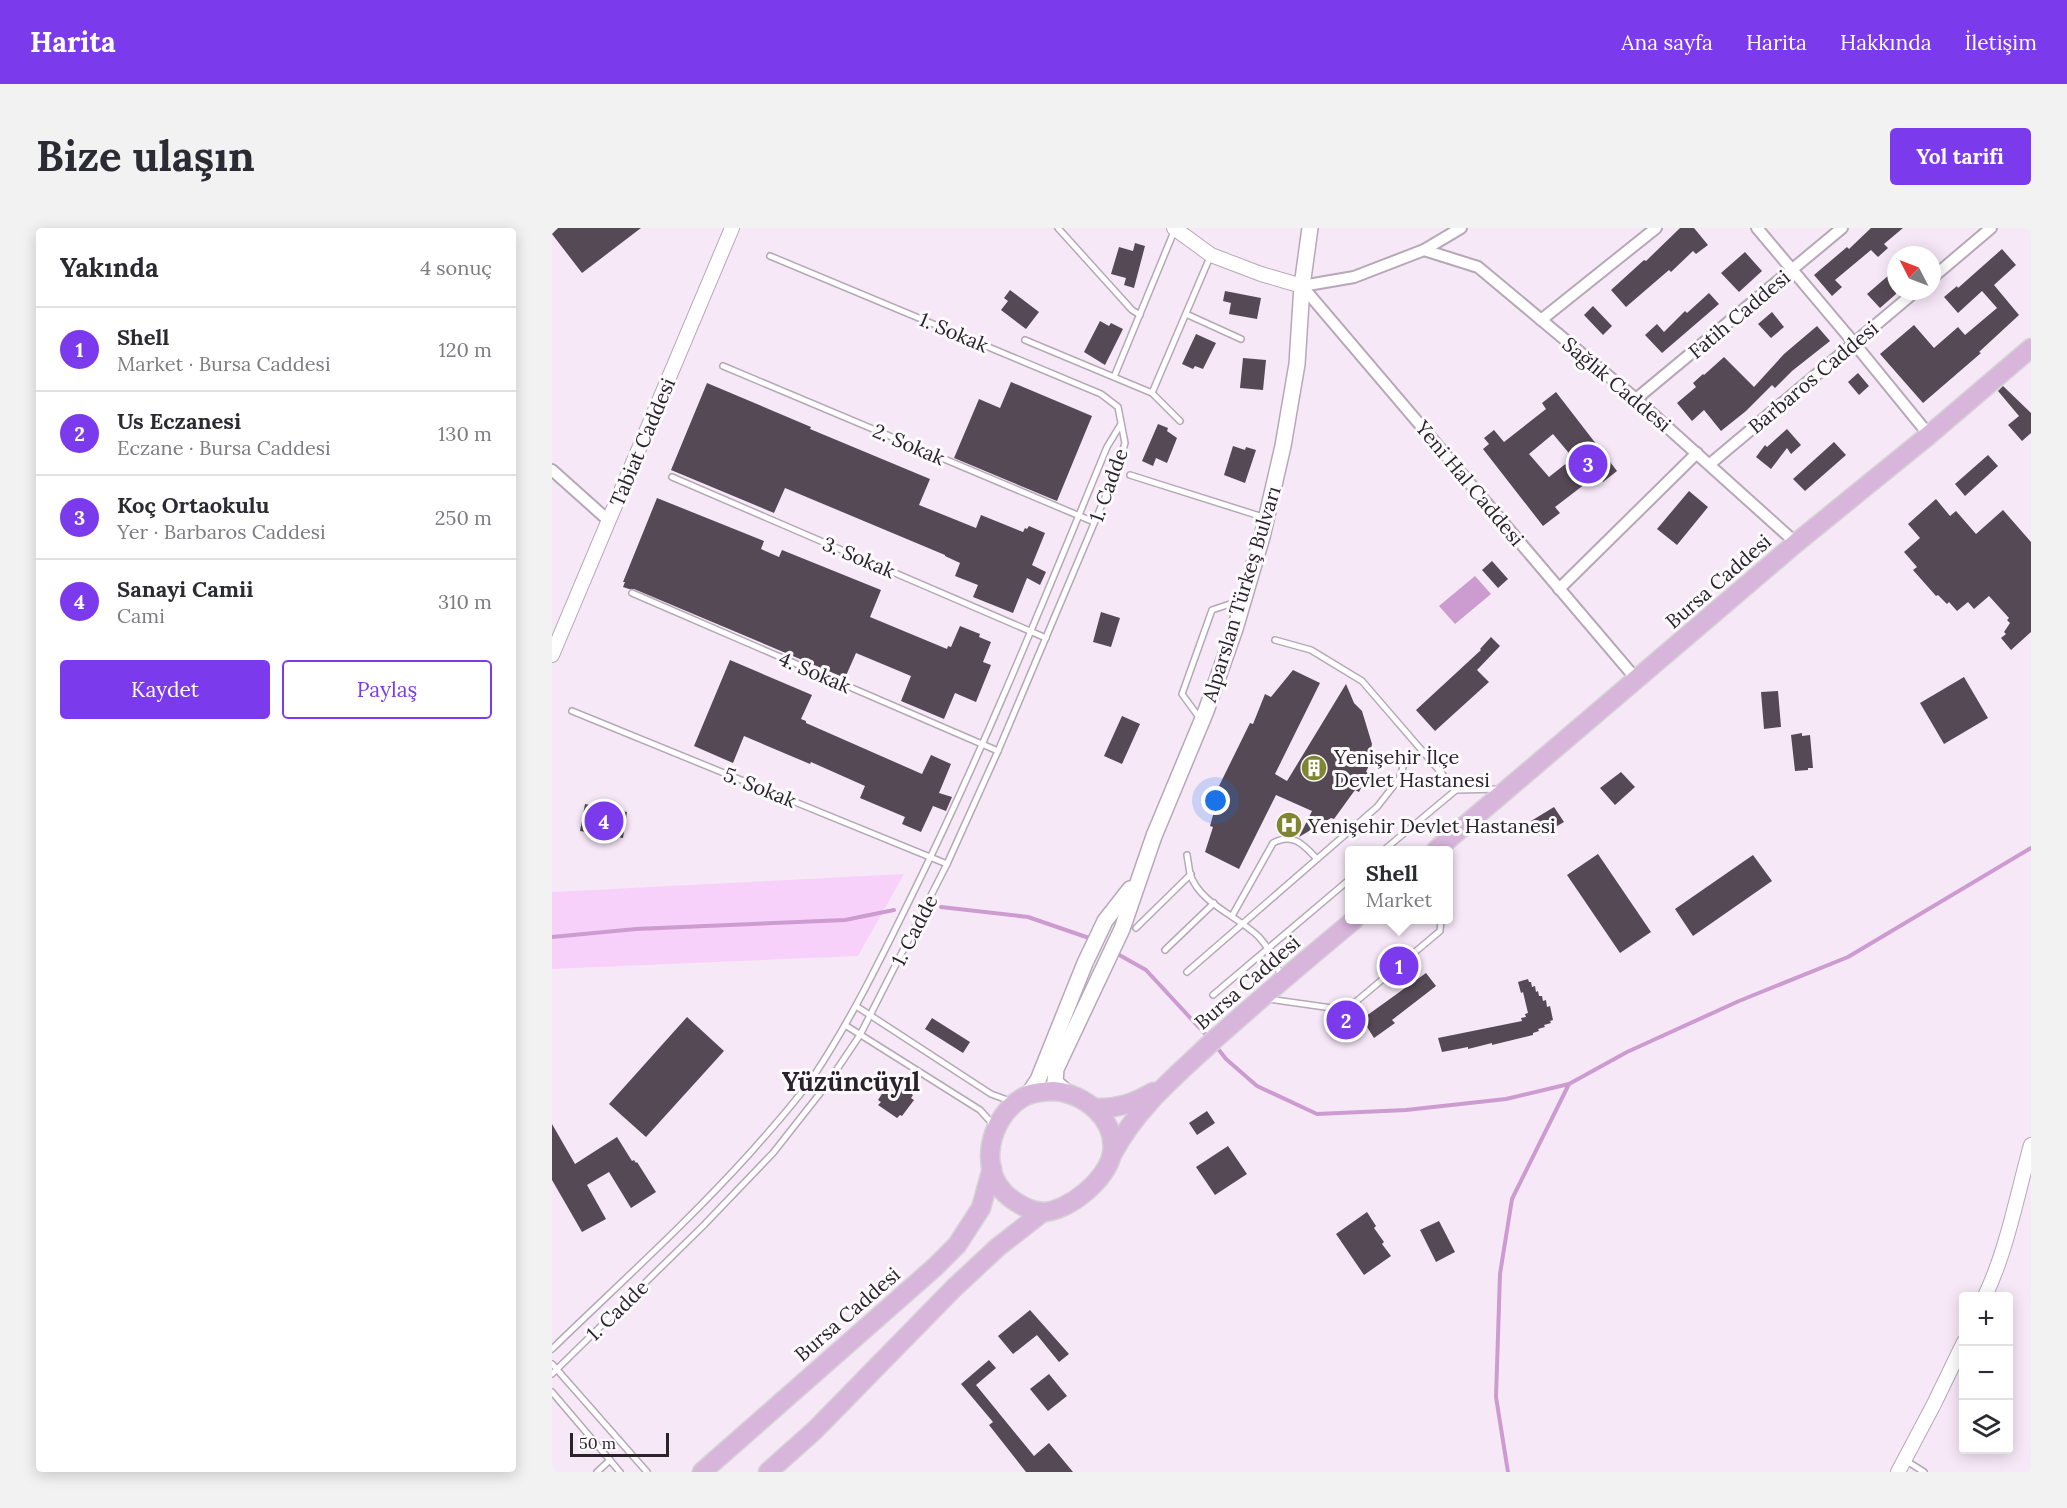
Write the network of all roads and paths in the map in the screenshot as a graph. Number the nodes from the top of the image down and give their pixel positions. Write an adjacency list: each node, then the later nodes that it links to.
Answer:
1 (732, 228): 38 (street, Tabiat Caddesi)
2 (1058, 228): 18 (lane)
3 (1310, 228): 15 (main road, Alparslan Türkeş Bulvarı)
4 (1461, 228): 10 (street)
5 (1656, 228): 19 (street)
6 (1758, 228): 13 (street)
7 (1842, 228): 13 (street, Fatih Caddesi)
8 (1991, 228): 14 (street)
9 (1174, 229): 11 (street); 18 (lane)
10 (1424, 250): 15 (street); 19 (street, Sağlık Caddesi)
11 (1211, 255): 15 (street); 17 (lane)
12 (770, 256): 29 (lane, 1. Sokak)
13 (1792, 270): 22 (street); 27 (street, Fatih Caddesi)
14 (1941, 270)
15 (1302, 286): 37 (main road, Alparslan Türkeş Bulvarı); 41 (street, Yeni Hal Caddesi)
16 (1905, 300): 22 (street, Barbaros Caddesi)
17 (1186, 314): 20 (lane); 26 (lane)
18 (1140, 315): 25 (lane)
19 (1541, 320): 27 (street, Sağlık Caddesi)
20 (1241, 339)
21 (1025, 340): 25 (lane)
22 (1854, 343): 30 (street); 32 (street, Barbaros Caddesi)
23 (2031, 348): 30 (main road, Bursa Caddesi)
24 (723, 366): 36 (lane, 2. Sokak)
25 (1114, 377): 26 (lane)
26 (1152, 393): 28 (lane)
27 (1636, 399): 31 (street, Sağlık Caddesi)
28 (1180, 421)
29 (1121, 424): 36 (lane, 1. Cadde); 39 (lane, 1. Cadde)
30 (1929, 435): 40 (main road, Bursa Caddesi)
31 (1697, 453): 32 (street, Sağlık Caddesi); 41 (street)
32 (1710, 464): 40 (street, Sağlık Caddesi)
33 (552, 470): 38 (street)
34 (1130, 475): 37 (lane)
35 (672, 477): 44 (lane, 3. Sokak)
36 (1079, 516): 39 (lane, 2. Sokak); 44 (lane, 1. Cadde)
37 (1267, 518): 43 (main road, Alparslan Türkeş Bulvarı)
38 (609, 521): 47 (street, Tabiat Caddesi)
39 (1095, 522): 45 (lane, 1. Cadde)
40 (1796, 543): 48 (main road, Bursa Caddesi)
41 (1559, 589): 48 (street, Yeni Hal Caddesi)
42 (632, 593): 51 (lane, 4. Sokak)
43 (1244, 600): 50 (main road, Alparslan Türkeş Bulvarı); 50 (lane)
44 (1031, 631): 45 (lane, 3. Sokak); 51 (lane, 1. Cadde)
45 (1046, 638): 52 (lane, 1. Cadde)
46 (1275, 640): 55 (lane)
47 (552, 655)
48 (1637, 680): 54 (main road, Bursa Caddesi)
49 (572, 711): 59 (lane, 5. Sokak)
50 (1201, 721): 63 (main road, Alparslan Türkeş Bulvarı)
51 (982, 745): 52 (lane, 4. Sokak); 59 (lane, 1. Cadde)
52 (998, 752): 61 (lane, 1. Cadde)
53 (1404, 764): 60 (lane)
54 (1508, 789): 55 (lane); 57 (main road, Bursa Caddesi)
55 (1456, 790): 56 (lane)
56 (1389, 846)
57 (1444, 846)
58 (1187, 855): 62 (lane)
59 (931, 857): 61 (lane, 5. Sokak); 77 (lane, 1. Cadde)
60 (1317, 859): 66 (lane); 67 (lane)
61 (947, 864): 78 (lane, 1. Cadde)
62 (1191, 874): 65 (lane); 70 (lane)
63 (1138, 876): 70 (main road, Alparslan Türkeş Bulvarı); 83 (main road, Alparslan Türkeş Bulvarı)
64 (1345, 883): 71 (lane)
65 (1214, 903): 66 (lane); 72 (lane)
66 (1232, 916): 67 (lane)
67 (1242, 923): 71 (lane); 73 (lane)
68 (1349, 924): 74 (main road, Bursa Caddesi)
69 (1441, 924): 76 (lane)
70 (1129, 928): 82 (main road, Alparslan Türkeş Bulvarı)
71 (1268, 947): 74 (lane); 75 (lane)
72 (1165, 950)
73 (1187, 972)
74 (1282, 980): 76 (main road, Bursa Caddesi)
75 (1213, 995)
76 (1261, 998): 81 (main road, Bursa Caddesi)
77 (856, 1006): 78 (lane); 79 (lane, 1. Cadde)
78 (871, 1016): 80 (lane, 1. Cadde); 83 (lane)
79 (845, 1025): 80 (lane); 92 (lane, 1. Cadde)
80 (860, 1035): 85 (lane); 94 (lane, 1. Cadde)
81 (1172, 1079): 84 (main road, Bursa Caddesi); 87 (main road, Bursa Caddesi)
82 (1066, 1092): 83 (main road); 84 (main road)
83 (1023, 1098): 85 (main road)
84 (1095, 1108): 87 (main road)
85 (994, 1134): 88 (main road)
86 (2031, 1145): 90 (street)
87 (1112, 1155): 89 (main road)
88 (992, 1168): 89 (main road); 101 (main road, Bursa Caddesi)
89 (1043, 1212): 102 (main road)
90 (1987, 1292)
91 (1962, 1346): 97 (street)
92 (552, 1349)
93 (552, 1364): 94 (lane)
94 (555, 1371): 100 (lane)
95 (552, 1392): 96 (lane)
96 (610, 1460): 98 (lane); 99 (lane)
97 (1901, 1466): 103 (lane)
98 (597, 1472)
99 (620, 1472)
100 (647, 1472)
101 (702, 1472)
102 (768, 1472)
103 (1924, 1472)

